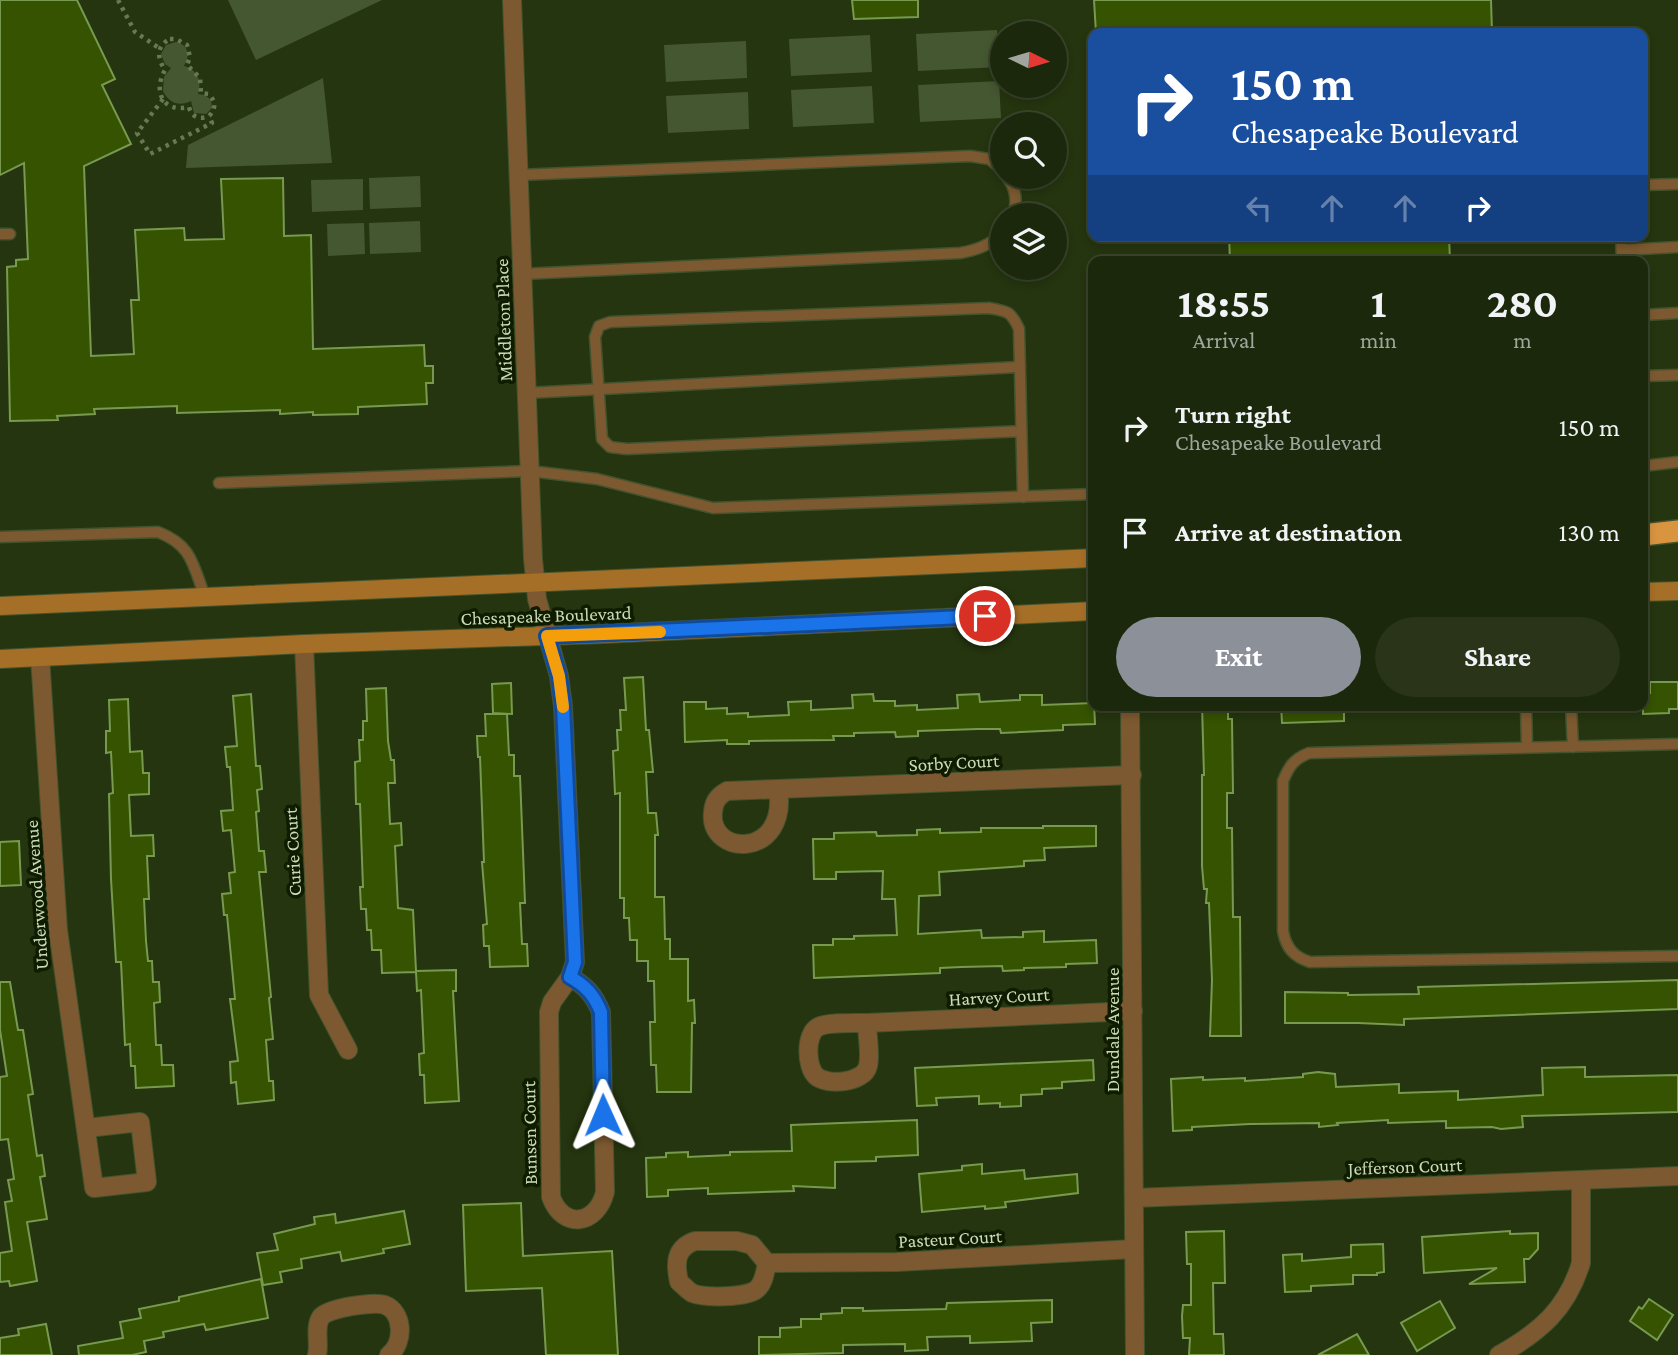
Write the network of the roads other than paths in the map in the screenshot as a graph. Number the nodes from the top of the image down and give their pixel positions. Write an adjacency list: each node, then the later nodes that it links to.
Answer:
1 (512, 0): 3 (street, Middleton Place)
2 (990, 160): 3 (lane)
3 (519, 175): 9 (street, Middleton Place)
4 (1678, 184): 5 (lane)
5 (1648, 185)
6 (990, 243): 9 (lane)
7 (1678, 247): 8 (lane)
8 (1622, 255)
9 (523, 274): 16 (street, Middleton Place)
10 (1678, 313): 11 (lane)
11 (1648, 315)
12 (1020, 367): 15 (lane); 15 (lane); 17 (lane)
13 (1678, 375): 14 (lane)
14 (1648, 376)
15 (598, 389): 16 (lane); 17 (lane)
16 (527, 393): 20 (street, Middleton Place)
17 (1021, 431): 23 (lane)
18 (1678, 462): 19 (lane)
19 (1648, 465)
20 (530, 471): 21 (lane); 23 (lane); 30 (street, Middleton Place)
21 (219, 483)
22 (1088, 494): 23 (lane)
23 (1024, 497)
24 (1678, 530): 25 (highway)
25 (1648, 536)
26 (0, 537): 33 (lane)
27 (1648, 537): 28 (main road)
28 (1678, 538)
29 (1088, 558): 30 (main road, Chesapeake Boulevard)
30 (535, 582): 33 (main road, Chesapeake Boulevard); 36 (street, Middleton Place)
31 (1678, 591): 32 (main road)
32 (1648, 592)
33 (205, 597): 34 (main road, Chesapeake Boulevard)
34 (0, 606)
35 (1088, 611): 36 (main road, Chesapeake Boulevard)
36 (547, 636): 37 (main road, Chesapeake Boulevard); 49 (street, Bunsen Court)
37 (304, 644): 38 (main road, Chesapeake Boulevard); 52 (street, Curie Court)
38 (40, 657): 39 (main road, Chesapeake Boulevard); 53 (street, Underwood Avenue)
39 (0, 659)
40 (1130, 711): 46 (street, Dundale Avenue)
41 (1526, 711): 44 (lane)
42 (1571, 711): 45 (lane)
43 (1678, 744): 45 (lane)
44 (1527, 747): 45 (lane); 48 (lane)
45 (1573, 747)
46 (1132, 775): 47 (street, Sorby Court); 50 (street, Dundale Avenue)
47 (778, 789)
48 (1678, 956)
49 (570, 977): 49 (street, Bunsen Court)
50 (1133, 1011): 51 (street, Harvey Court); 56 (street, Dundale Avenue)
51 (867, 1023)
52 (348, 1051)
53 (87, 1128): 53 (street, Underwood Avenue)
54 (1678, 1176): 55 (street, Jefferson Court)
55 (1581, 1180): 56 (street, Jefferson Court); 62 (street)
56 (1134, 1198): 57 (street, Dundale Avenue)
57 (1134, 1249): 58 (street, Pasteur Court); 61 (street, Dundale Avenue)
58 (767, 1263): 58 (street)
59 (317, 1355): 60 (street)
60 (389, 1355)
61 (1135, 1355)
62 (1500, 1355)

